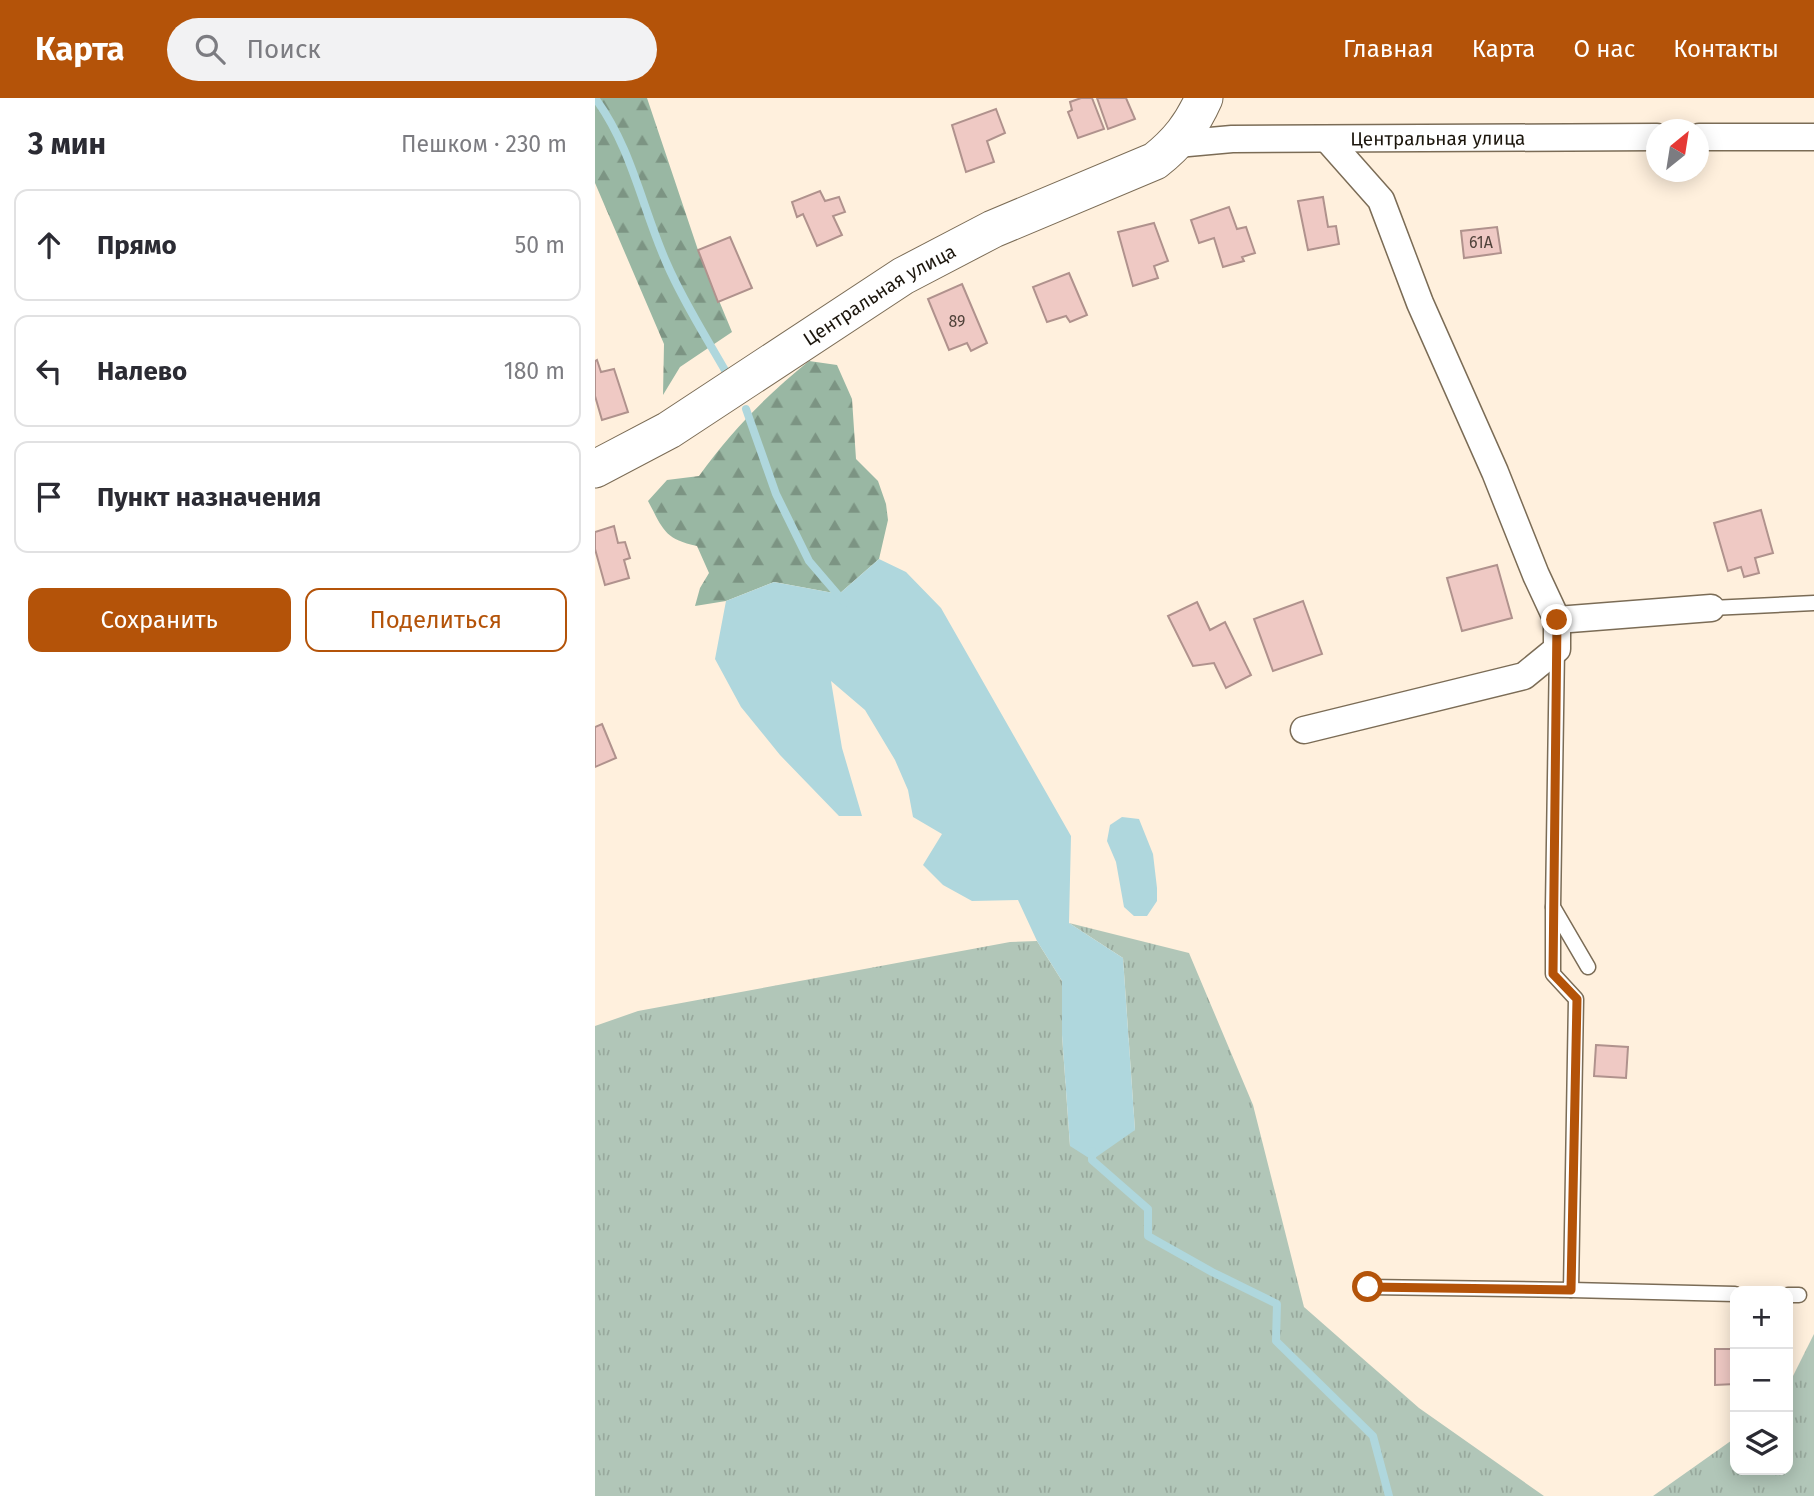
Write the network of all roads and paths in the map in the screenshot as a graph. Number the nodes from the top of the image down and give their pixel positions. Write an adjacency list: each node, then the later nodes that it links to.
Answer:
1 (1204, 98): 6 (street, Центральная улица)
2 (1646, 137): 5 (street, Центральная улица)
3 (1709, 137): 4 (street)
4 (1814, 137)
5 (1327, 139): 6 (street, Центральная улица); 10 (street)
6 (1177, 144): 7 (street, Центральная улица)
7 (595, 469)
8 (1814, 603): 9 (lane)
9 (1711, 608): 10 (street)
10 (1557, 620): 11 (street)
11 (1557, 649): 12 (street); 13 (lane)
12 (1304, 730)
13 (1553, 907): 14 (lane); 16 (lane)
14 (1588, 967)
15 (1368, 1287): 16 (lane)
16 (1571, 1290): 17 (lane)
17 (1730, 1294)

